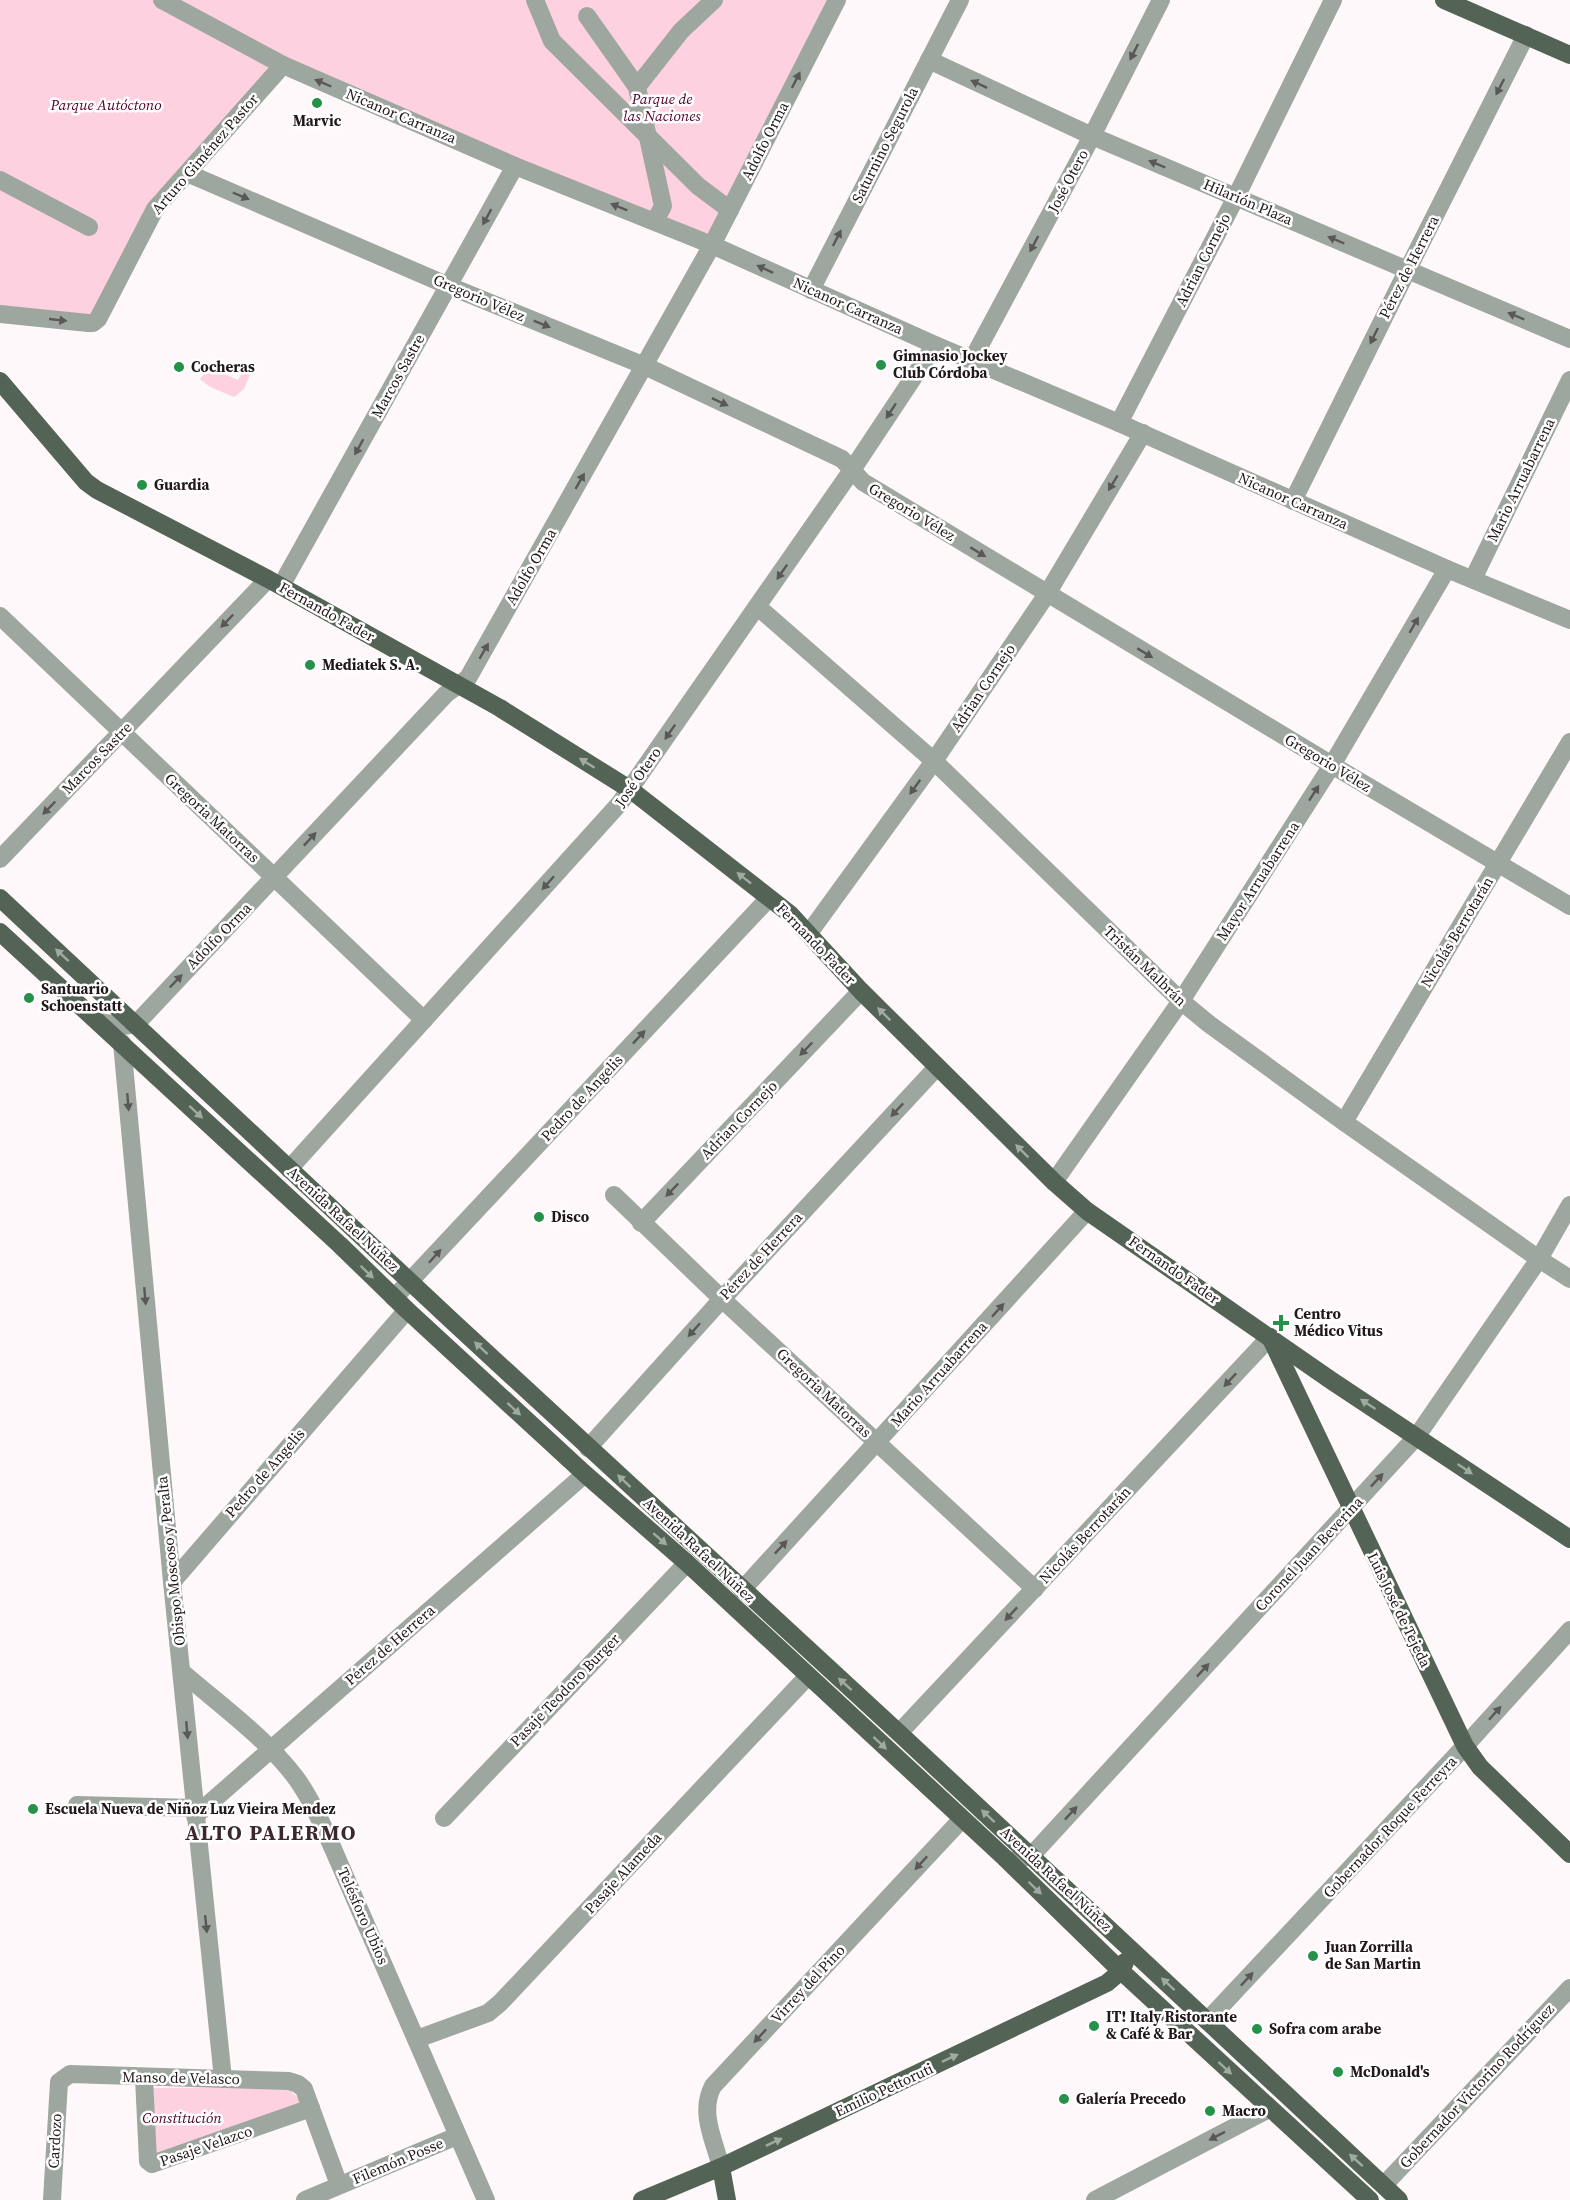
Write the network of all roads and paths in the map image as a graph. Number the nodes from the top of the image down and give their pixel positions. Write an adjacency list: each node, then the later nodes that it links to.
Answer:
1 (162, 0): 14 (street, Nicanor Carranza)
2 (535, 0): 16 (street)
3 (714, 0): 15 (street)
4 (837, 0): 22 (street, Adolfo Orma, one-way to 4)
5 (960, 0): 13 (street, Saturnino Segurola)
6 (1161, 0): 17 (street, José Otero, one-way to 17)
7 (1333, 0): 21 (street, Adrian Cornejo)
8 (1444, 0): 9 (main road)
9 (1465, 4): 11 (main road)
10 (587, 16): 15 (street)
11 (1526, 35): 12 (main road); 26 (street, Pérez de Herrera, one-way to 26)
12 (1570, 55)
13 (929, 60): 17 (street, Hilarión Plaza, one-way to 13); 28 (street, Saturnino Segurola, one-way to 13)
14 (283, 65): 18 (street, Nicanor Carranza, one-way to 14); 19 (street, Arturo Giménez Pastor)
15 (637, 87): 16 (street)
16 (648, 136): 22 (street); 23 (street)
17 (1092, 136): 21 (street, Hilarión Plaza, one-way to 17); 32 (street, José Otero, one-way to 32)
18 (515, 166): 23 (street, Nicanor Carranza, one-way to 18); 27 (street, Marcos Sastre, one-way to 27)
19 (187, 173): 27 (street, Gregorio Vélez, one-way to 27); 29 (street, Arturo Giménez Pastor, one-way to 19)
20 (0, 180): 24 (street)
21 (1236, 197): 26 (street, Hilarión Plaza, one-way to 21); 36 (street, Adrian Cornejo)
22 (730, 210): 25 (street, Adolfo Orma)
23 (655, 221): 25 (street, Nicanor Carranza)
24 (89, 227)
25 (712, 245): 28 (street, Nicanor Carranza, one-way to 25); 33 (street, Adolfo Orma)
26 (1407, 271): 30 (street, Hilarión Plaza, one-way to 26); 39 (street, Pérez de Herrera, one-way to 39)
27 (449, 285): 33 (street, Gregorio Vélez, one-way to 33); 42 (street, Marcos Sastre, one-way to 42)
28 (811, 290): 31 (street, Nicanor Carranza)
29 (0, 314)
30 (1570, 339)
31 (935, 345): 32 (street, Nicanor Carranza); 38 (street, José Otero, one-way to 38)
32 (972, 360): 36 (street, Nicanor Carranza)
33 (645, 366): 38 (street, Gregorio Vélez, one-way to 38); 47 (street, Adolfo Orma, one-way to 33)
34 (1570, 380): 41 (street, Mario Arruabarrena)
35 (0, 381): 42 (main road, Fernando Fader)
36 (1119, 423): 37 (street, Nicanor Carranza)
37 (1143, 433): 39 (street, Nicanor Carranza); 43 (street, Adrian Cornejo, one-way to 43)
38 (852, 470): 43 (street, Gregorio Vélez, one-way to 43); 44 (street, José Otero, one-way to 44)
39 (1293, 501): 40 (street, Nicanor Carranza)
40 (1447, 569): 41 (street, Nicanor Carranza); 51 (street, Mayor Arruabarrena, one-way to 40)
41 (1473, 579): 46 (street, Nicanor Carranza)
42 (274, 583): 47 (main road, Fernando Fader); 48 (street, Marcos Sastre, one-way to 48)
43 (1047, 594): 50 (street, Adrian Cornejo); 51 (street, Gregorio Vélez, one-way to 51)
44 (758, 607): 50 (street, Tristán Malbrán); 52 (street, José Otero, one-way to 52)
45 (0, 616): 48 (street, Gregoria Matorras)
46 (1570, 620)
47 (458, 685): 52 (main road, Fernando Fader, one-way to 47); 55 (street, Adolfo Orma, one-way to 47)
48 (121, 733): 53 (street, Marcos Sastre, one-way to 53); 55 (street, Gregoria Matorras)
49 (1570, 742): 54 (street, Nicolás Berrotarán)
50 (934, 761): 60 (street, Adrian Cornejo, one-way to 60); 62 (street, Tristán Malbrán)
51 (1332, 765): 54 (street, Gregorio Vélez); 62 (street, Mayor Arruabarrena, one-way to 51)
52 (631, 790): 57 (main road, Fernando Fader, one-way to 52); 63 (street, José Otero, one-way to 63)
53 (0, 859)
54 (1498, 863): 58 (street, Gregorio Vélez); 68 (street, Nicolás Berrotarán)
55 (275, 878): 63 (street, Gregoria Matorras); 65 (street, Adolfo Orma, one-way to 55)
56 (0, 898): 65 (main road, Avenida Rafael Núñez, one-way to 56)
57 (769, 898): 60 (main road, Fernando Fader); 77 (street, Pedro de Angelis, one-way to 57)
58 (1570, 906)
59 (0, 932): 64 (main road, Avenida Rafael Núñez)
60 (809, 933): 61 (main road, Fernando Fader)
61 (861, 991): 67 (main road, Fernando Fader, one-way to 61); 74 (street, Adrian Cornejo, one-way to 74)
62 (1181, 1001): 68 (street, Tristán Malbrán); 70 (street, Mayor Arruabarrena)
63 (424, 1020): 69 (street, José Otero)
64 (99, 1022): 65 (street); 66 (main road, Avenida Rafael Núñez)
65 (136, 1024): 69 (main road, Avenida Rafael Núñez)
66 (122, 1043): 79 (main road, Avenida Rafael Núñez, one-way to 79); 88 (street, Obispo Moscoso y Peralta, one-way to 88)
67 (937, 1067): 70 (main road, Fernando Fader, one-way to 67); 78 (street, Pérez de Herrera, one-way to 78)
68 (1344, 1122): 75 (street, Tristán Malbrán)
69 (289, 1169): 77 (main road, Avenida Rafael Núñez)
70 (1054, 1182): 73 (main road, Fernando Fader)
71 (614, 1195): 74 (street, Gregoria Matorras)
72 (1570, 1205): 75 (street, Coronel Juan Beverina)
73 (1087, 1211): 80 (main road, Fernando Fader); 82 (street, Mario Arruabarrena, one-way to 73)
74 (641, 1222): 78 (street, Gregoria Matorras)
75 (1539, 1259): 76 (street, Tristán Malbrán); 81 (street, Coronel Juan Beverina)
76 (1570, 1279)
77 (411, 1282): 79 (street, Pedro de Angelis); 83 (main road, Avenida Rafael Núñez, one-way to 77)
78 (722, 1299): 82 (street, Gregoria Matorras); 83 (street, Pérez de Herrera, one-way to 83)
79 (400, 1304): 84 (main road, Avenida Rafael Núñez, one-way to 84); 88 (street, Pedro de Angelis)
80 (1270, 1337): 81 (main road, Fernando Fader, one-way to 80); 85 (main road, Luis José de Tejeda); 89 (street, Nicolás Berrotarán, one-way to 89)
81 (1417, 1436): 85 (street, Coronel Juan Beverina, one-way to 81); 86 (main road, Fernando Fader, one-way to 86)
82 (878, 1443): 89 (street, Gregoria Matorras); 90 (street, Mario Arruabarrena, one-way to 82)
83 (588, 1448): 90 (main road, Avenida Rafael Núñez, one-way to 83)
84 (585, 1474): 87 (main road, Avenida Rafael Núñez, one-way to 87); 96 (street, Pérez de Herrera)
85 (1351, 1509): 95 (main road, Luis José de Tejeda); 102 (street, Coronel Juan Beverina, one-way to 85)
86 (1570, 1539)
87 (687, 1563): 93 (main road, Avenida Rafael Núñez); 99 (street, Pasaje Teodoro Burger)
88 (171, 1582): 92 (street, Obispo Moscoso y Peralta)
89 (1035, 1589): 94 (street, Nicolás Berrotarán, one-way to 94)
90 (742, 1590): 94 (main road, Avenida Rafael Núñez, one-way to 90)
91 (1570, 1630): 95 (street, Gobernador Roque Ferreyra, one-way to 91)
92 (182, 1672): 96 (street, Telésforo Ubios); 98 (street, Obispo Moscoso y Peralta, one-way to 98)
93 (808, 1676): 100 (main road, Avenida Rafael Núñez, one-way to 100); 108 (street, Pasaje Alameda)
94 (899, 1733): 102 (main road, Avenida Rafael Núñez, one-way to 94)
95 (1465, 1746): 101 (main road, Luis José de Tejeda); 107 (street, Gobernador Roque Ferreyra, one-way to 95)
96 (271, 1750): 98 (street, Pérez de Herrera); 108 (street, Telésforo Ubios)
97 (77, 1805): 98 (street)
98 (194, 1812): 110 (street, Obispo Moscoso y Peralta, one-way to 110)
99 (444, 1818)
100 (961, 1820): 103 (main road, Avenida Rafael Núñez); 115 (street, Virrey del Pino, one-way to 115)
101 (1570, 1854)
102 (1031, 1856): 103 (street); 104 (main road, Avenida Rafael Núñez)
103 (1005, 1858): 105 (main road, Avenida Rafael Núñez, one-way to 105)
104 (1129, 1947): 105 (main road); 107 (main road, Avenida Rafael Núñez, one-way to 104)
105 (1121, 1971): 113 (main road, Avenida Rafael Núñez, one-way to 113); 115 (main road, Emilio Pettoruti, one-way to 105)
106 (1570, 1988): 116 (street, Gobernador Victorino Rodríguez)
107 (1207, 2021): 116 (main road, Avenida Rafael Núñez, one-way to 107)
108 (417, 2039): 114 (street, Telésforo Ubios)
109 (144, 2078): 110 (street, Manso de Velasco); 111 (street, Manso de Velasco); 112 (street, Pasaje Velazco)
110 (223, 2079): 112 (street, Manso de Velasco)
111 (59, 2082): 118 (street, Cardozo)
112 (311, 2108): 117 (street)
113 (1269, 2109): 123 (street, one-way to 123); 124 (main road, Avenida Rafael Núñez)
114 (458, 2136): 117 (street, Filemón Posse); 120 (street, Telésforo Ubios)
115 (721, 2167): 121 (main road, Emilio Pettoruti); 122 (main road)
116 (1384, 2185): 125 (main road, Avenida Rafael Núñez)
117 (339, 2186): 119 (street, Filemón Posse)
118 (52, 2200)
119 (304, 2200)
120 (486, 2200)
121 (642, 2200)
122 (727, 2200)
123 (1095, 2200)
124 (1370, 2200)
125 (1399, 2200)

